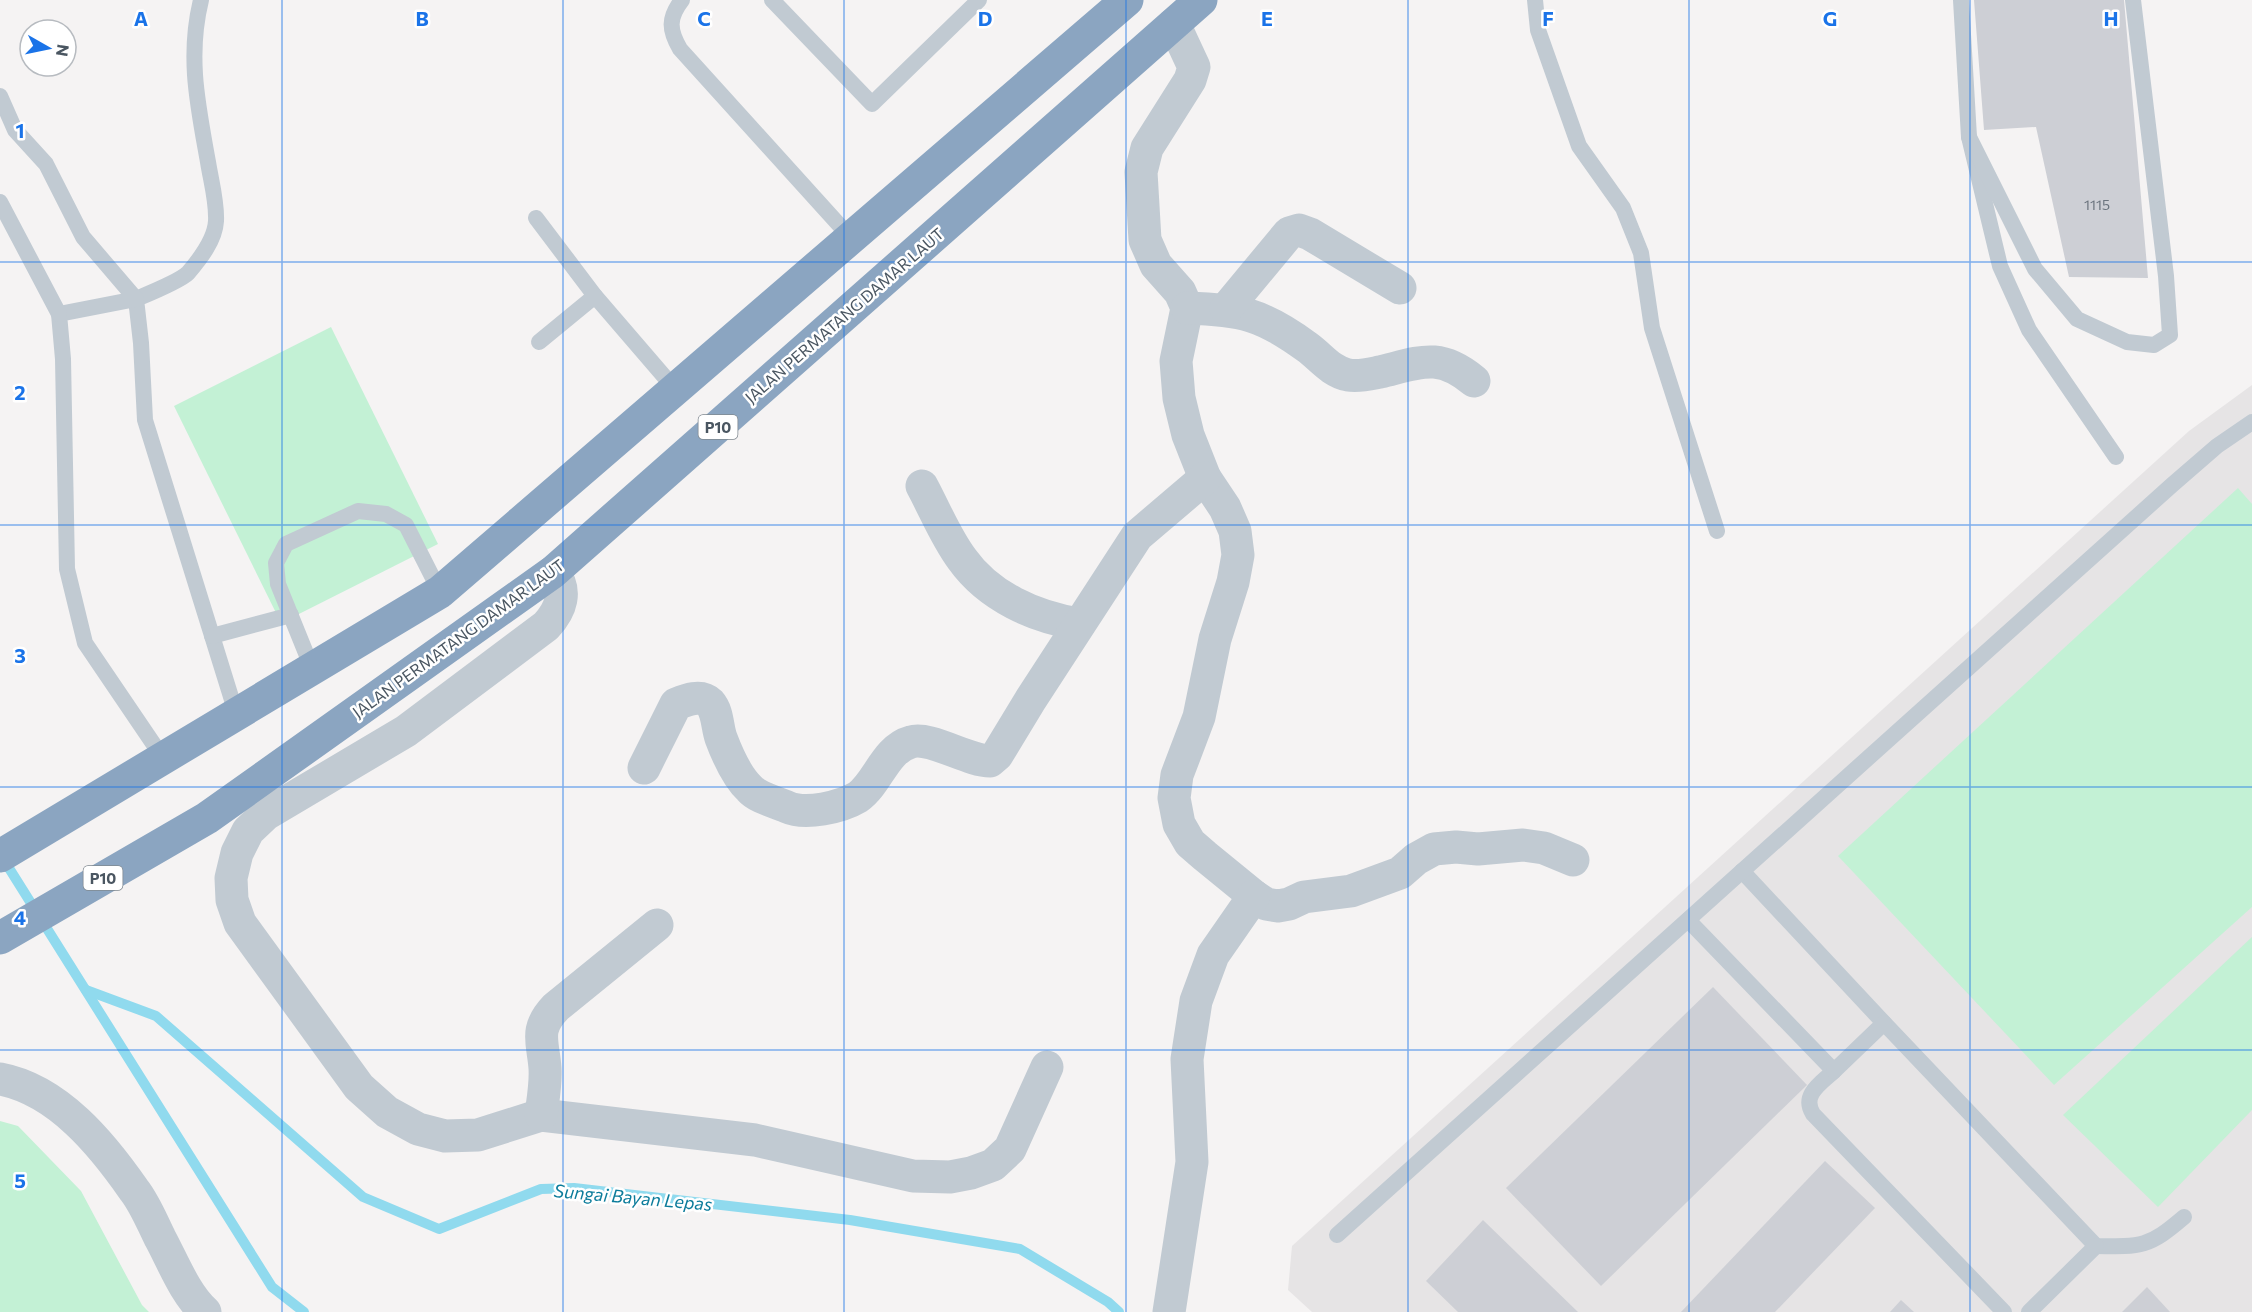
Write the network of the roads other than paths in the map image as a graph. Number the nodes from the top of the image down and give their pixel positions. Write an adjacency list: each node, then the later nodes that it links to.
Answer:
1 (201, 0): 18 (lane)
2 (681, 0): 15 (lane)
3 (772, 0): 4 (lane)
4 (979, 0)
5 (1127, 0): 15 (highway)
6 (1201, 0): 10 (highway, JALAN PERMATANG DAMAR LAUT / P10)
7 (1535, 0): 29 (lane)
8 (1961, 0): 12 (lane)
9 (2133, 0): 12 (lane)
10 (1174, 24): 19 (street); 30 (highway, JALAN PERMATANG DAMAR LAUT / P10)
11 (0, 96): 18 (lane)
12 (1969, 137): 26 (lane)
13 (0, 202): 21 (lane)
14 (536, 218): 17 (lane)
15 (851, 238): 24 (highway)
16 (1400, 288): 20 (street)
17 (595, 296): 22 (lane); 24 (lane)
18 (135, 299): 21 (lane); 34 (lane)
19 (1187, 308): 20 (street); 27 (street)
20 (1226, 309): 23 (street)
21 (59, 314): 37 (lane)
22 (539, 342)
23 (1474, 381)
24 (675, 389): 31 (highway)
25 (2252, 422): 41 (lane)
26 (2116, 457)
27 (1205, 478): 33 (street); 42 (street)
28 (922, 486): 33 (street)
29 (1717, 531)
30 (553, 572): 45 (highway, JALAN PERMATANG DAMAR LAUT / P10); 50 (street)
31 (440, 592): 32 (lane); 35 (highway)
32 (291, 615): 34 (lane); 35 (lane)
33 (1079, 624): 38 (street)
34 (212, 636): 36 (lane)
35 (312, 668): 36 (highway)
36 (236, 713): 37 (highway)
37 (153, 764): 39 (highway)
38 (644, 768)
39 (0, 856)
40 (1573, 860): 42 (street)
41 (1742, 871): 43 (lane); 46 (lane)
42 (1254, 896): 54 (street)
43 (1688, 920): 48 (lane); 52 (lane)
44 (657, 925): 50 (street)
45 (0, 938)
46 (1884, 1023): 48 (lane); 53 (lane)
47 (1047, 1067): 50 (street)
48 (1834, 1071): 56 (lane)
49 (0, 1080): 55 (street)
50 (541, 1115)
51 (2184, 1217): 53 (lane)
52 (1337, 1235)
53 (2096, 1246): 57 (lane)
54 (1171, 1307)
55 (205, 1312)
56 (2004, 1312)
57 (2029, 1312)

